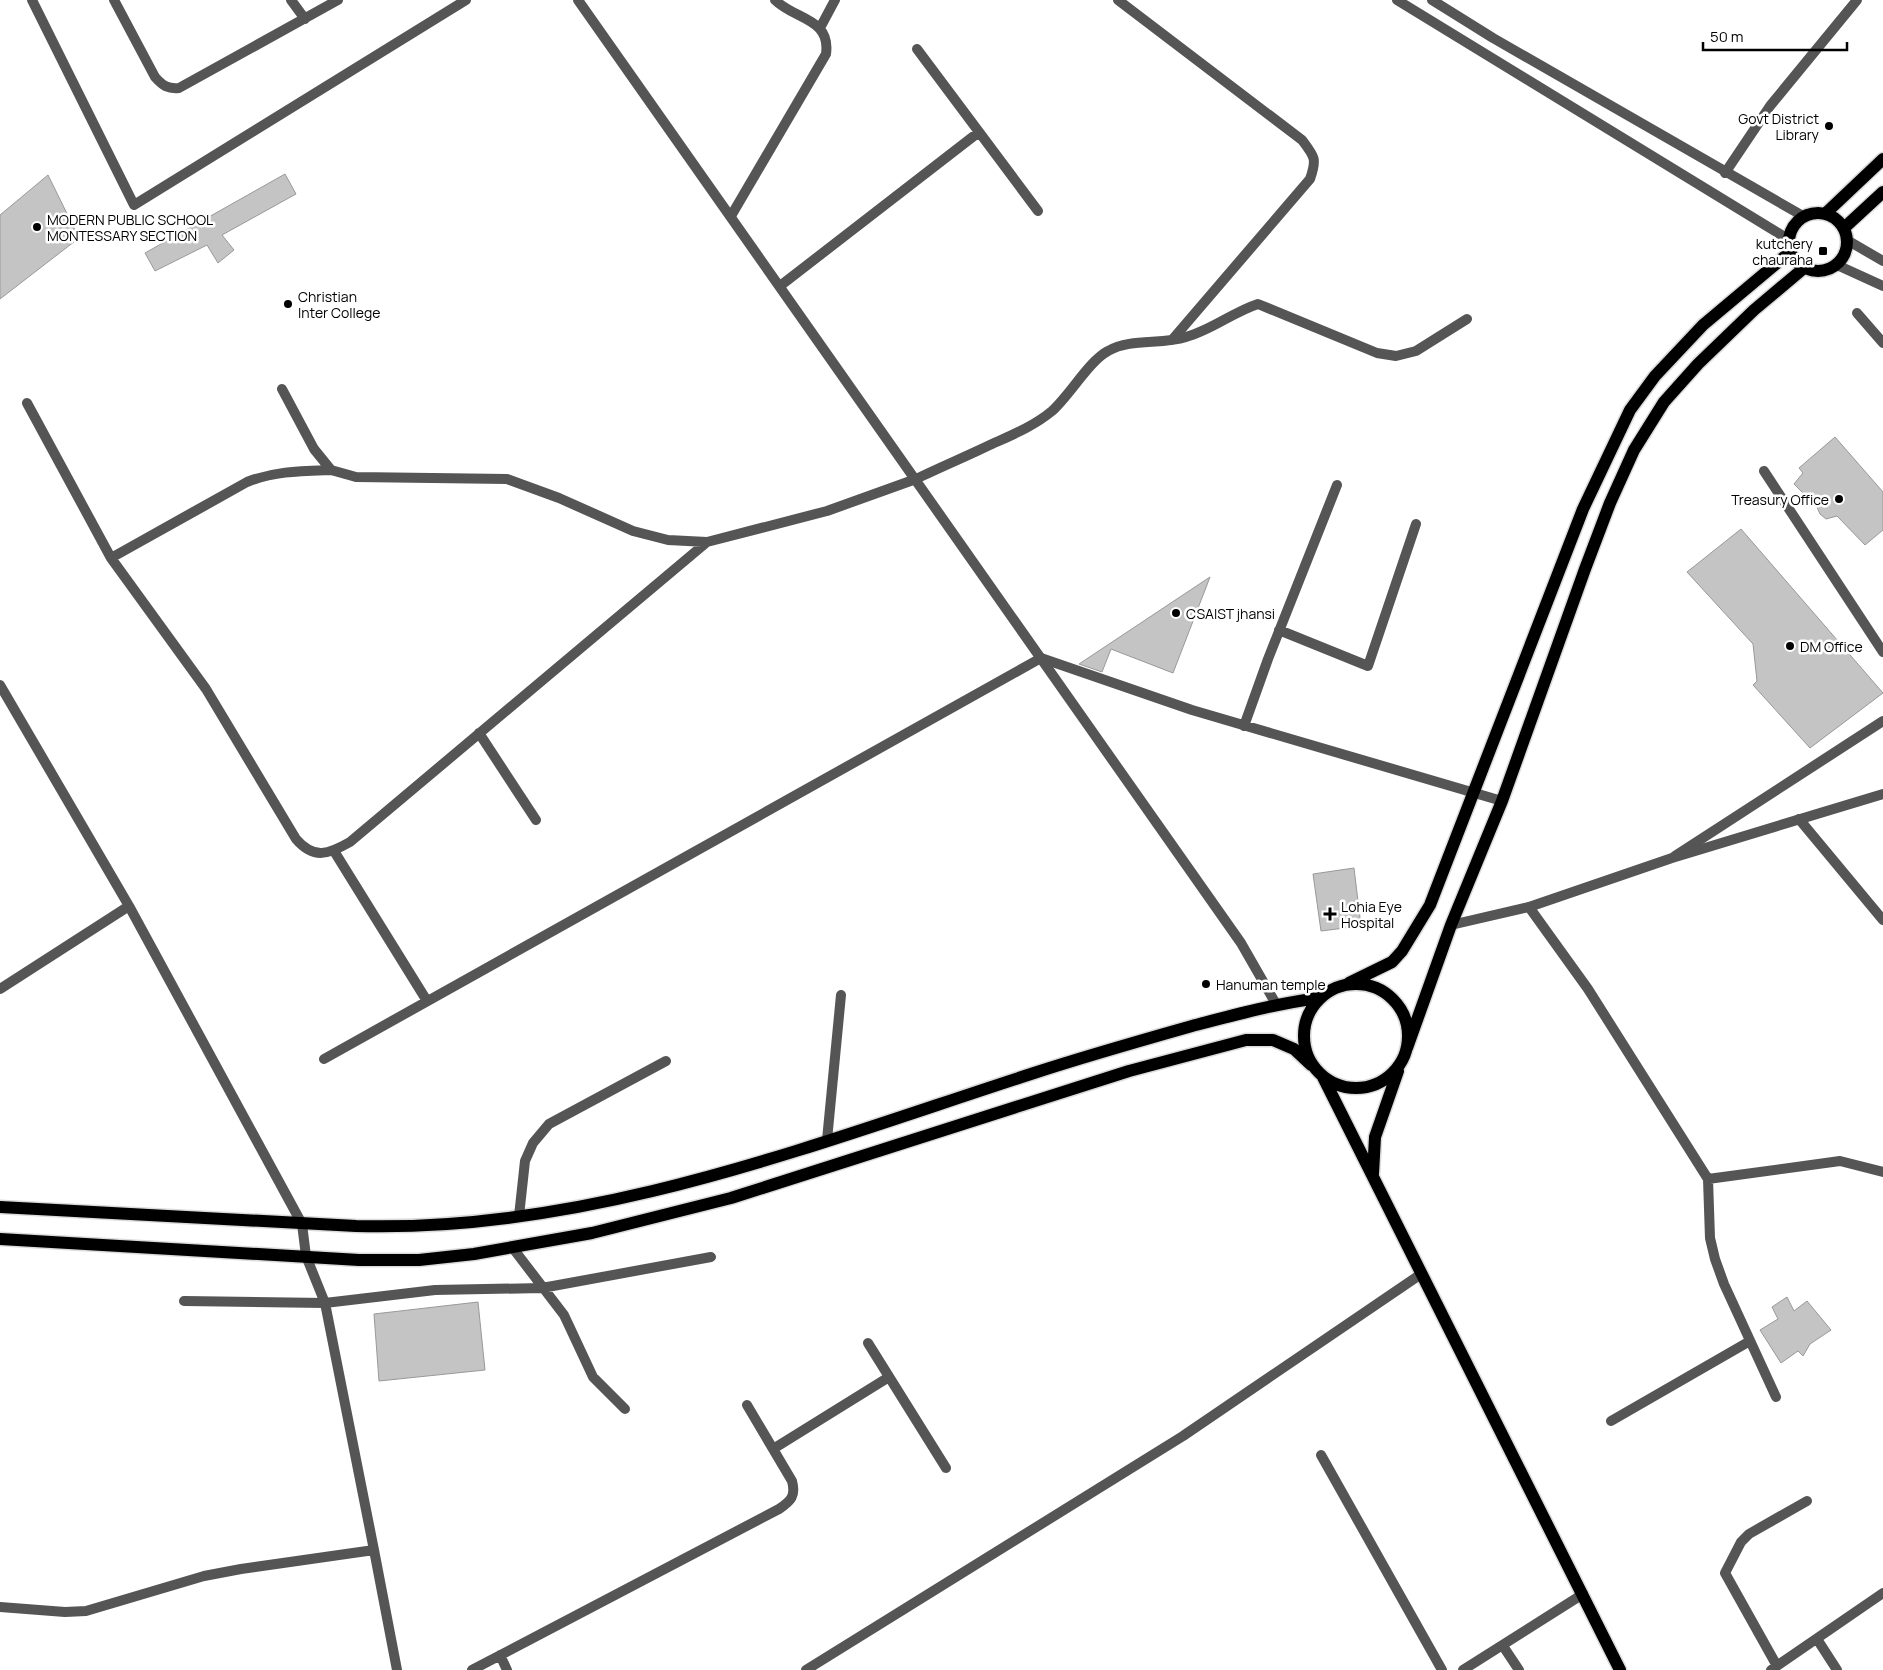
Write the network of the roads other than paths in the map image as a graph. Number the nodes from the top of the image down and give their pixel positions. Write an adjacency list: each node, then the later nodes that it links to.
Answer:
1 (32, 0): 13 (street)
2 (114, 0): 14 (street)
3 (291, 0): 14 (street)
4 (338, 0): 14 (street)
5 (466, 0): 13 (street)
6 (578, 0): 23 (street)
7 (775, 0): 15 (street)
8 (835, 0): 15 (street)
9 (1118, 0): 35 (street)
10 (1397, 0): 26 (street)
11 (1432, 0): 19 (street)
12 (1857, 0): 19 (street)
13 (454, 3)
14 (304, 18)
15 (820, 28): 23 (street)
16 (917, 49): 17 (street)
17 (979, 132): 21 (street); 31 (street)
18 (1883, 159): 22 (main road)
19 (1725, 174): 24 (street)
20 (1883, 192): 25 (main road)
21 (1038, 211)
22 (1826, 213): 24 (main road); 25 (main road)
23 (731, 216): 31 (street)
24 (1803, 216): 26 (main road)
25 (1846, 234): 28 (street); 29 (main road)
26 (1788, 239): 27 (main road)
27 (1790, 252): 30 (main road); 53 (main road)
28 (1883, 261)
29 (1837, 265): 30 (main road); 32 (street)
30 (1804, 268): 55 (main road)
31 (780, 286): 41 (street)
32 (1883, 286)
33 (1857, 313): 36 (street)
34 (1467, 319): 35 (street)
35 (1172, 340): 41 (street)
36 (1883, 343)
37 (282, 389): 39 (street)
38 (28, 404): 45 (street)
39 (331, 470): 44 (street); 45 (street)
40 (1764, 472): 47 (street)
41 (916, 478): 44 (street); 48 (street)
42 (1337, 485): 46 (street)
43 (1416, 524): 46 (street)
44 (707, 542): 52 (street)
45 (111, 558): 58 (street)
46 (1280, 630): 51 (street)
47 (1883, 652)
48 (1041, 658): 51 (street); 68 (street); 69 (street)
49 (0, 684): 60 (street)
50 (1883, 721): 59 (street)
51 (1244, 726): 53 (street)
52 (479, 734): 57 (street); 58 (street)
53 (1474, 792): 55 (street); 64 (main road)
54 (1883, 794): 56 (street)
55 (1502, 801): 63 (main road)
56 (1799, 819): 59 (street); 62 (street)
57 (536, 820)
58 (334, 851): 68 (street)
59 (1672, 858): 61 (street)
60 (129, 906): 65 (street); 82 (street)
61 (1529, 907): 63 (street); 79 (street)
62 (1883, 920)
63 (1451, 925): 70 (main road)
64 (1349, 983): 67 (main road); 70 (main road)
65 (0, 988)
66 (841, 995): 76 (street)
67 (1318, 998): 69 (main road); 74 (main road)
68 (427, 1001): 71 (street)
69 (1276, 1004): 76 (main road)
70 (1407, 1048): 73 (main road)
71 (324, 1059)
72 (666, 1061): 81 (street)
73 (1400, 1064): 75 (main road); 78 (main road)
74 (1311, 1065): 75 (main road); 84 (main road)
75 (1323, 1077): 78 (main road)
76 (828, 1140): 81 (main road)
77 (1883, 1172): 79 (street)
78 (1373, 1174): 87 (main road)
79 (1708, 1179): 91 (street)
80 (0, 1207): 82 (main road)
81 (519, 1216): 82 (main road)
82 (302, 1224): 85 (street)
83 (0, 1239): 85 (main road)
84 (512, 1247): 85 (main road); 88 (street)
85 (306, 1256): 90 (street)
86 (711, 1257): 88 (street)
87 (1421, 1274): 104 (main road); 113 (street)
88 (542, 1288): 90 (street); 96 (street)
89 (184, 1301): 90 (street)
90 (325, 1303): 102 (street)
91 (1750, 1341): 94 (street); 97 (street)
92 (868, 1343): 93 (street)
93 (889, 1378): 98 (street); 100 (street)
94 (1776, 1396)
95 (747, 1406): 98 (street)
96 (625, 1408)
97 (1610, 1421)
98 (773, 1449): 108 (street)
99 (1321, 1456): 114 (street)
100 (946, 1468)
101 (1807, 1501): 109 (street)
102 (374, 1550): 105 (street); 110 (street)
103 (1883, 1593): 106 (street)
104 (1583, 1594): 107 (street); 117 (main road)
105 (0, 1607)
106 (1816, 1638): 109 (street); 118 (street)
107 (1502, 1646): 115 (street); 116 (street)
108 (500, 1655): 111 (street); 112 (street)
109 (1774, 1668)
110 (397, 1670)
111 (472, 1670)
112 (507, 1670)
113 (806, 1670)
114 (1442, 1670)
115 (1463, 1670)
116 (1519, 1670)
117 (1620, 1670)
118 (1837, 1670)

